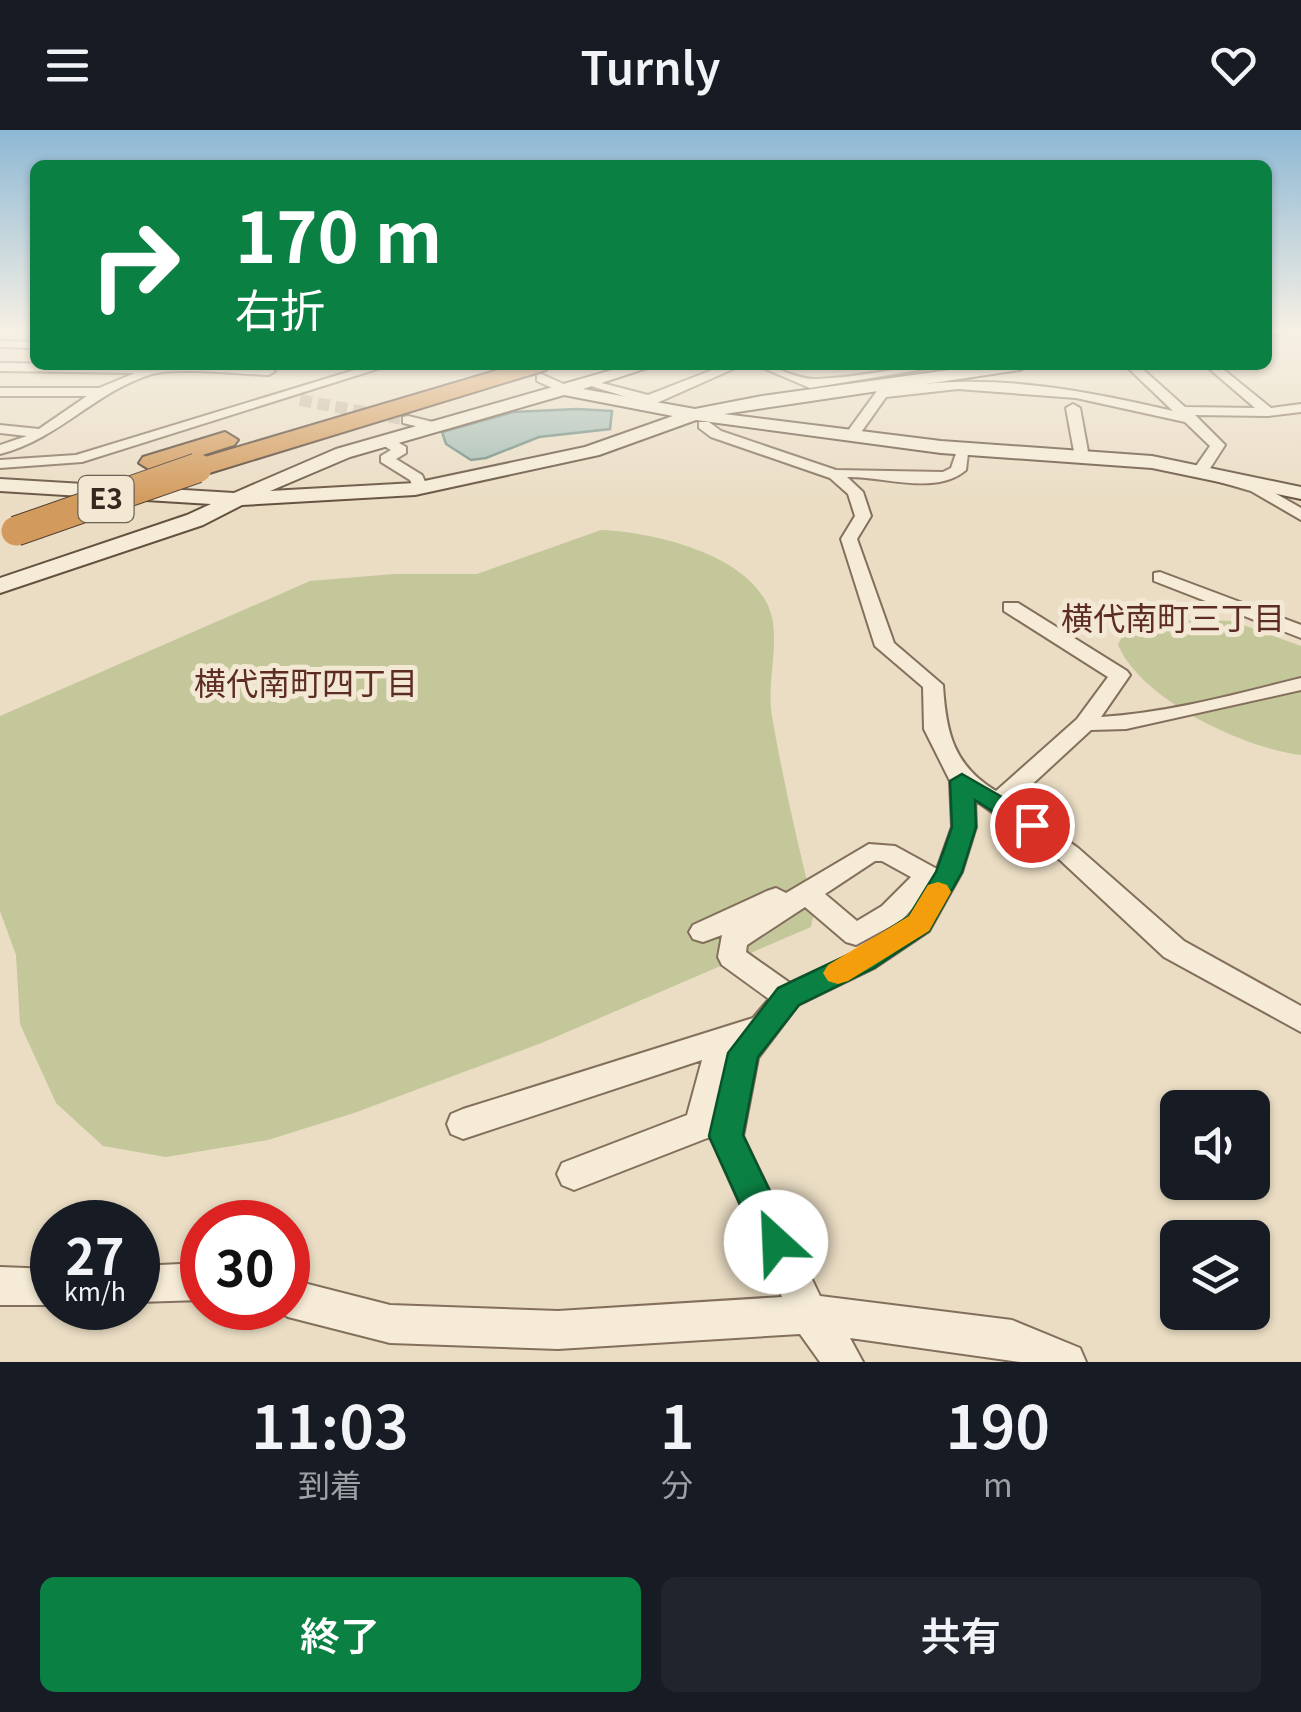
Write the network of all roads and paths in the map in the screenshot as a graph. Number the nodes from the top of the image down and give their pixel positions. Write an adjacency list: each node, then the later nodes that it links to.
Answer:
1 (109, 388): 16 (street)
2 (259, 388): 17 (street)
3 (303, 388): 17 (street)
4 (407, 388): 42 (highway, E3)
5 (481, 388): 42 (highway, E3, bridge)
6 (559, 388): 26 (street)
7 (564, 388): 19 (street)
8 (601, 388): 19 (street)
9 (680, 388): 19 (street)
10 (850, 388): 23 (street)
11 (882, 388): 29 (street)
12 (1010, 388): 24 (street)
13 (1157, 388): 24 (street)
14 (1239, 388): 22 (street)
15 (0, 392): 16 (street)
16 (101, 392): 28 (street)
17 (280, 395): 18 (street); 34 (street)
18 (300, 400)
19 (645, 403): 23 (street)
20 (1073, 408): 33 (street)
21 (1301, 408): 22 (street)
22 (1268, 412): 24 (street)
23 (704, 419): 29 (street); 36 (street); 38 (street)
24 (1189, 419): 35 (street)
25 (408, 420): 26 (street)
26 (432, 426): 30 (street)
27 (0, 429): 28 (street)
28 (41, 433): 32 (street)
29 (852, 434): 31 (street)
30 (384, 440): 38 (street); 40 (street)
31 (964, 448): 33 (street); 36 (street)
32 (0, 450)
33 (1082, 457): 35 (street)
34 (0, 464)
35 (1200, 472): 39 (street); 41 (street)
36 (835, 475): 49 (street)
37 (0, 486): 40 (street)
38 (420, 488): 40 (street)
39 (1301, 493)
40 (236, 499): 44 (street)
41 (1301, 516)
42 (5, 527)
43 (1160, 577): 46 (street)
44 (0, 586)
45 (1010, 607): 48 (street)
46 (1301, 632)
47 (1301, 684): 48 (street)
48 (1086, 724): 50 (street)
49 (962, 781): 50 (street); 52 (street)
50 (996, 804): 53 (street)
51 (703, 932): 52 (street)
52 (788, 997): 54 (street)
53 (1301, 1020)
54 (762, 1028): 55 (street); 61 (street)
55 (723, 1040): 56 (street); 57 (street)
56 (462, 1124)
57 (574, 1174)
58 (0, 1286): 59 (street)
59 (30, 1287)
60 (310, 1304): 61 (street)
61 (809, 1314): 62 (street); 63 (street)
62 (842, 1362)
63 (1066, 1362)

